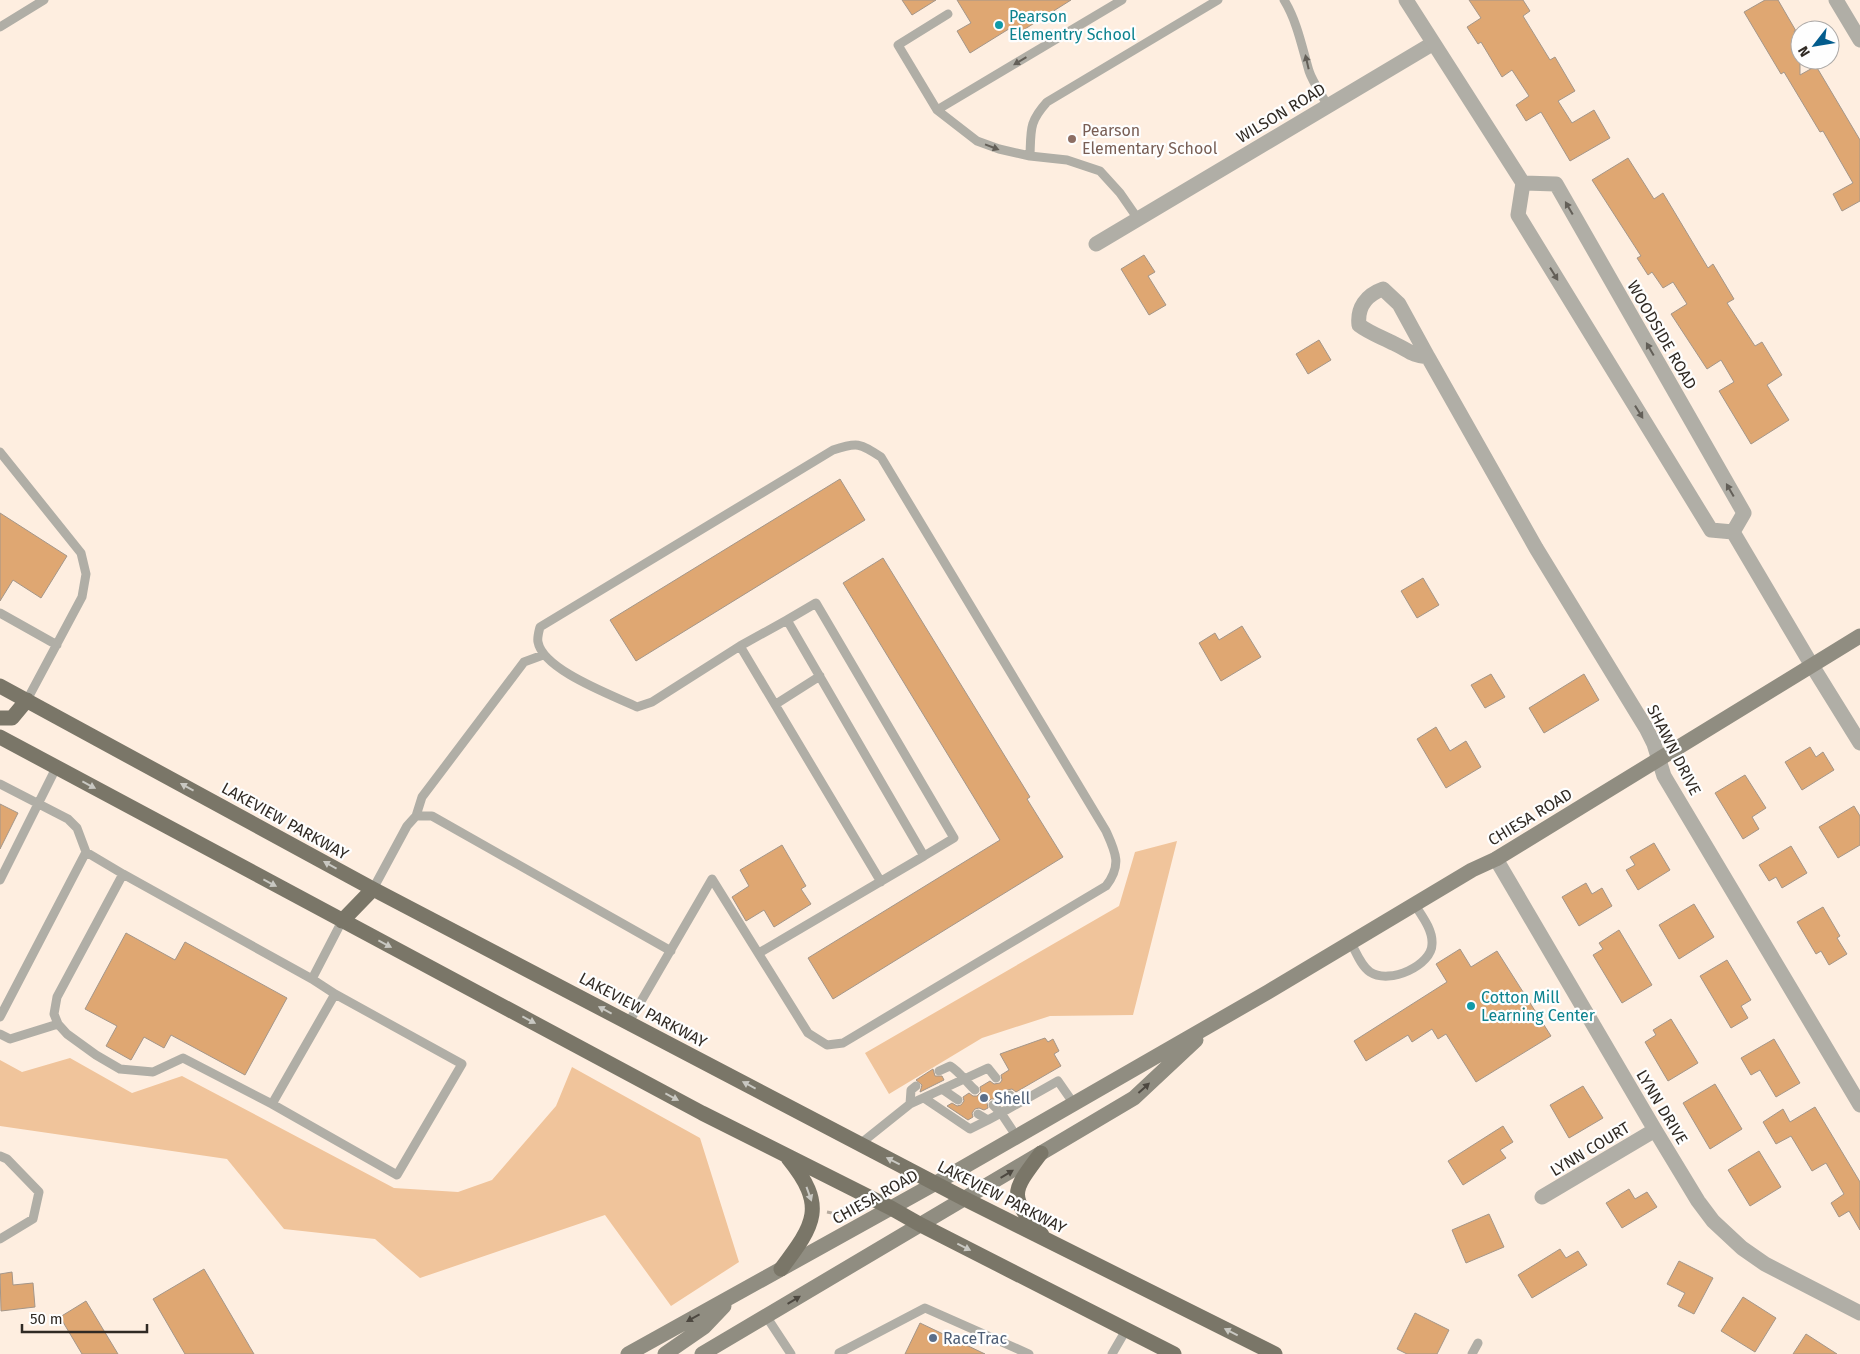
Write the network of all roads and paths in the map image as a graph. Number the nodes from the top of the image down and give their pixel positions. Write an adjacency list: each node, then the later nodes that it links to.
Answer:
1 (44, 0): 8 (lane)
2 (1122, 0): 12 (lane, one-way to 12)
3 (1218, 0): 13 (lane)
4 (1284, 0): 11 (lane, one-way to 4)
5 (1406, 0): 10 (street)
6 (1836, 0): 9 (street)
7 (948, 14): 12 (lane)
8 (0, 27)
9 (1860, 40)
10 (1432, 44): 11 (street, WILSON ROAD); 14 (street)
11 (1328, 106): 15 (street, WILSON ROAD)
12 (938, 110): 13 (lane, one-way to 13)
13 (1030, 156): 15 (lane)
14 (1523, 183): 19 (street, one-way to 19); 19 (street, WOODSIDE ROAD, one-way to 14)
15 (1138, 219): 16 (street, WILSON ROAD)
16 (1096, 244)
17 (1428, 357): 17 (street, SHAWN DRIVE); 34 (street, SHAWN DRIVE)
18 (0, 452): 23 (lane)
19 (1733, 532): 26 (street)
20 (0, 613): 23 (lane)
21 (787, 620): 24 (lane); 27 (lane); 40 (lane)
22 (1860, 636): 26 (main road, CHIESA ROAD)
23 (57, 645): 29 (lane)
24 (740, 646): 25 (lane); 30 (lane)
25 (543, 655): 38 (lane); 50 (lane)
26 (1811, 664): 33 (street); 34 (main road, CHIESA ROAD)
27 (820, 676): 30 (lane); 40 (lane)
28 (0, 686): 29 (main road, LAKEVIEW PARKWAY)
29 (27, 700): 31 (main road); 45 (main road, LAKEVIEW PARKWAY, one-way to 29)
30 (776, 704): 44 (lane)
31 (0, 718)
32 (0, 737): 35 (main road)
33 (1860, 742)
34 (1658, 760): 41 (main road, CHIESA ROAD); 72 (street, SHAWN DRIVE)
35 (56, 768): 37 (lane); 47 (main road, one-way to 47)
36 (0, 784): 37 (lane)
37 (38, 805): 39 (lane); 43 (lane)
38 (416, 816): 45 (lane); 49 (lane)
39 (86, 852): 42 (lane); 53 (lane)
40 (924, 856): 44 (lane)
41 (1496, 859): 46 (main road, CHIESA ROAD); 76 (street, LYNN DRIVE)
42 (124, 874): 51 (lane); 56 (lane)
43 (0, 880)
44 (881, 882): 50 (lane)
45 (373, 888): 47 (main road); 54 (main road, LAKEVIEW PARKWAY, one-way to 45)
46 (1415, 905): 48 (main road, CHIESA ROAD); 48 (lane)
47 (342, 921): 51 (lane); 80 (main road, one-way to 80)
48 (1351, 943): 55 (main road, CHIESA ROAD)
49 (671, 951): 50 (lane); 54 (lane)
50 (759, 953)
51 (312, 979): 52 (lane)
52 (335, 994): 67 (lane); 67 (lane)
53 (0, 1017)
54 (629, 1022): 78 (main road, LAKEVIEW PARKWAY, one-way to 54)
55 (1216, 1022): 70 (main road, CHIESA ROAD); 79 (main road, CHIESA ROAD, one-way to 55)
56 (58, 1024): 57 (lane); 67 (lane)
57 (0, 1034)
58 (939, 1071): 60 (lane)
59 (996, 1078): 60 (lane)
60 (963, 1079): 62 (lane); 63 (lane)
61 (916, 1086): 68 (lane)
62 (942, 1089): 65 (lane); 66 (lane)
63 (975, 1090)
64 (1010, 1095): 69 (lane)
65 (924, 1098): 68 (lane); 75 (lane)
66 (958, 1100)
67 (272, 1104)
68 (910, 1104): 78 (lane)
69 (1017, 1104): 70 (lane); 73 (lane)
70 (1074, 1104): 77 (main road, CHIESA ROAD)
71 (993, 1105): 73 (lane)
72 (1860, 1105)
73 (1001, 1113): 75 (lane); 77 (lane)
74 (978, 1114): 75 (lane)
75 (988, 1120)
76 (1655, 1130): 83 (street, LYNN COURT); 95 (street, LYNN DRIVE)
77 (1017, 1137): 82 (main road, CHIESA ROAD)
78 (860, 1144): 82 (main road, LAKEVIEW PARKWAY, one-way to 78)
79 (1041, 1153): 84 (main road, CHIESA ROAD, one-way to 79); 92 (main road)
80 (784, 1154): 86 (main road); 93 (main road, one-way to 93)
81 (0, 1156): 91 (lane)
82 (936, 1183): 84 (main road, LAKEVIEW PARKWAY); 86 (main road, CHIESA ROAD)
83 (1542, 1198)
84 (965, 1199): 90 (main road, CHIESA ROAD); 92 (main road, LAKEVIEW PARKWAY)
85 (845, 1207): 88 (path)
86 (892, 1208): 90 (main road); 93 (main road, CHIESA ROAD)
87 (827, 1212): 88 (path)
88 (837, 1215): 89 (path)
89 (853, 1218)
90 (921, 1225): 96 (main road, CHIESA ROAD, one-way to 90); 97 (main road, one-way to 97)
91 (0, 1239)
92 (1047, 1240): 107 (main road, LAKEVIEW PARKWAY, one-way to 92)
93 (781, 1269): 94 (main road, CHIESA ROAD)
94 (735, 1294): 99 (main road, CHIESA ROAD, one-way to 99); 100 (main road)
95 (1860, 1313)
96 (766, 1316): 101 (main road, CHIESA ROAD); 102 (lane)
97 (1126, 1330): 105 (lane); 106 (main road)
98 (1478, 1343): 108 (lane)
99 (628, 1354)
100 (665, 1354)
101 (702, 1354)
102 (791, 1354)
103 (839, 1354): 104 (lane)
104 (1029, 1354)
105 (1112, 1354)
106 (1174, 1354)
107 (1275, 1354)
108 (1472, 1354)

